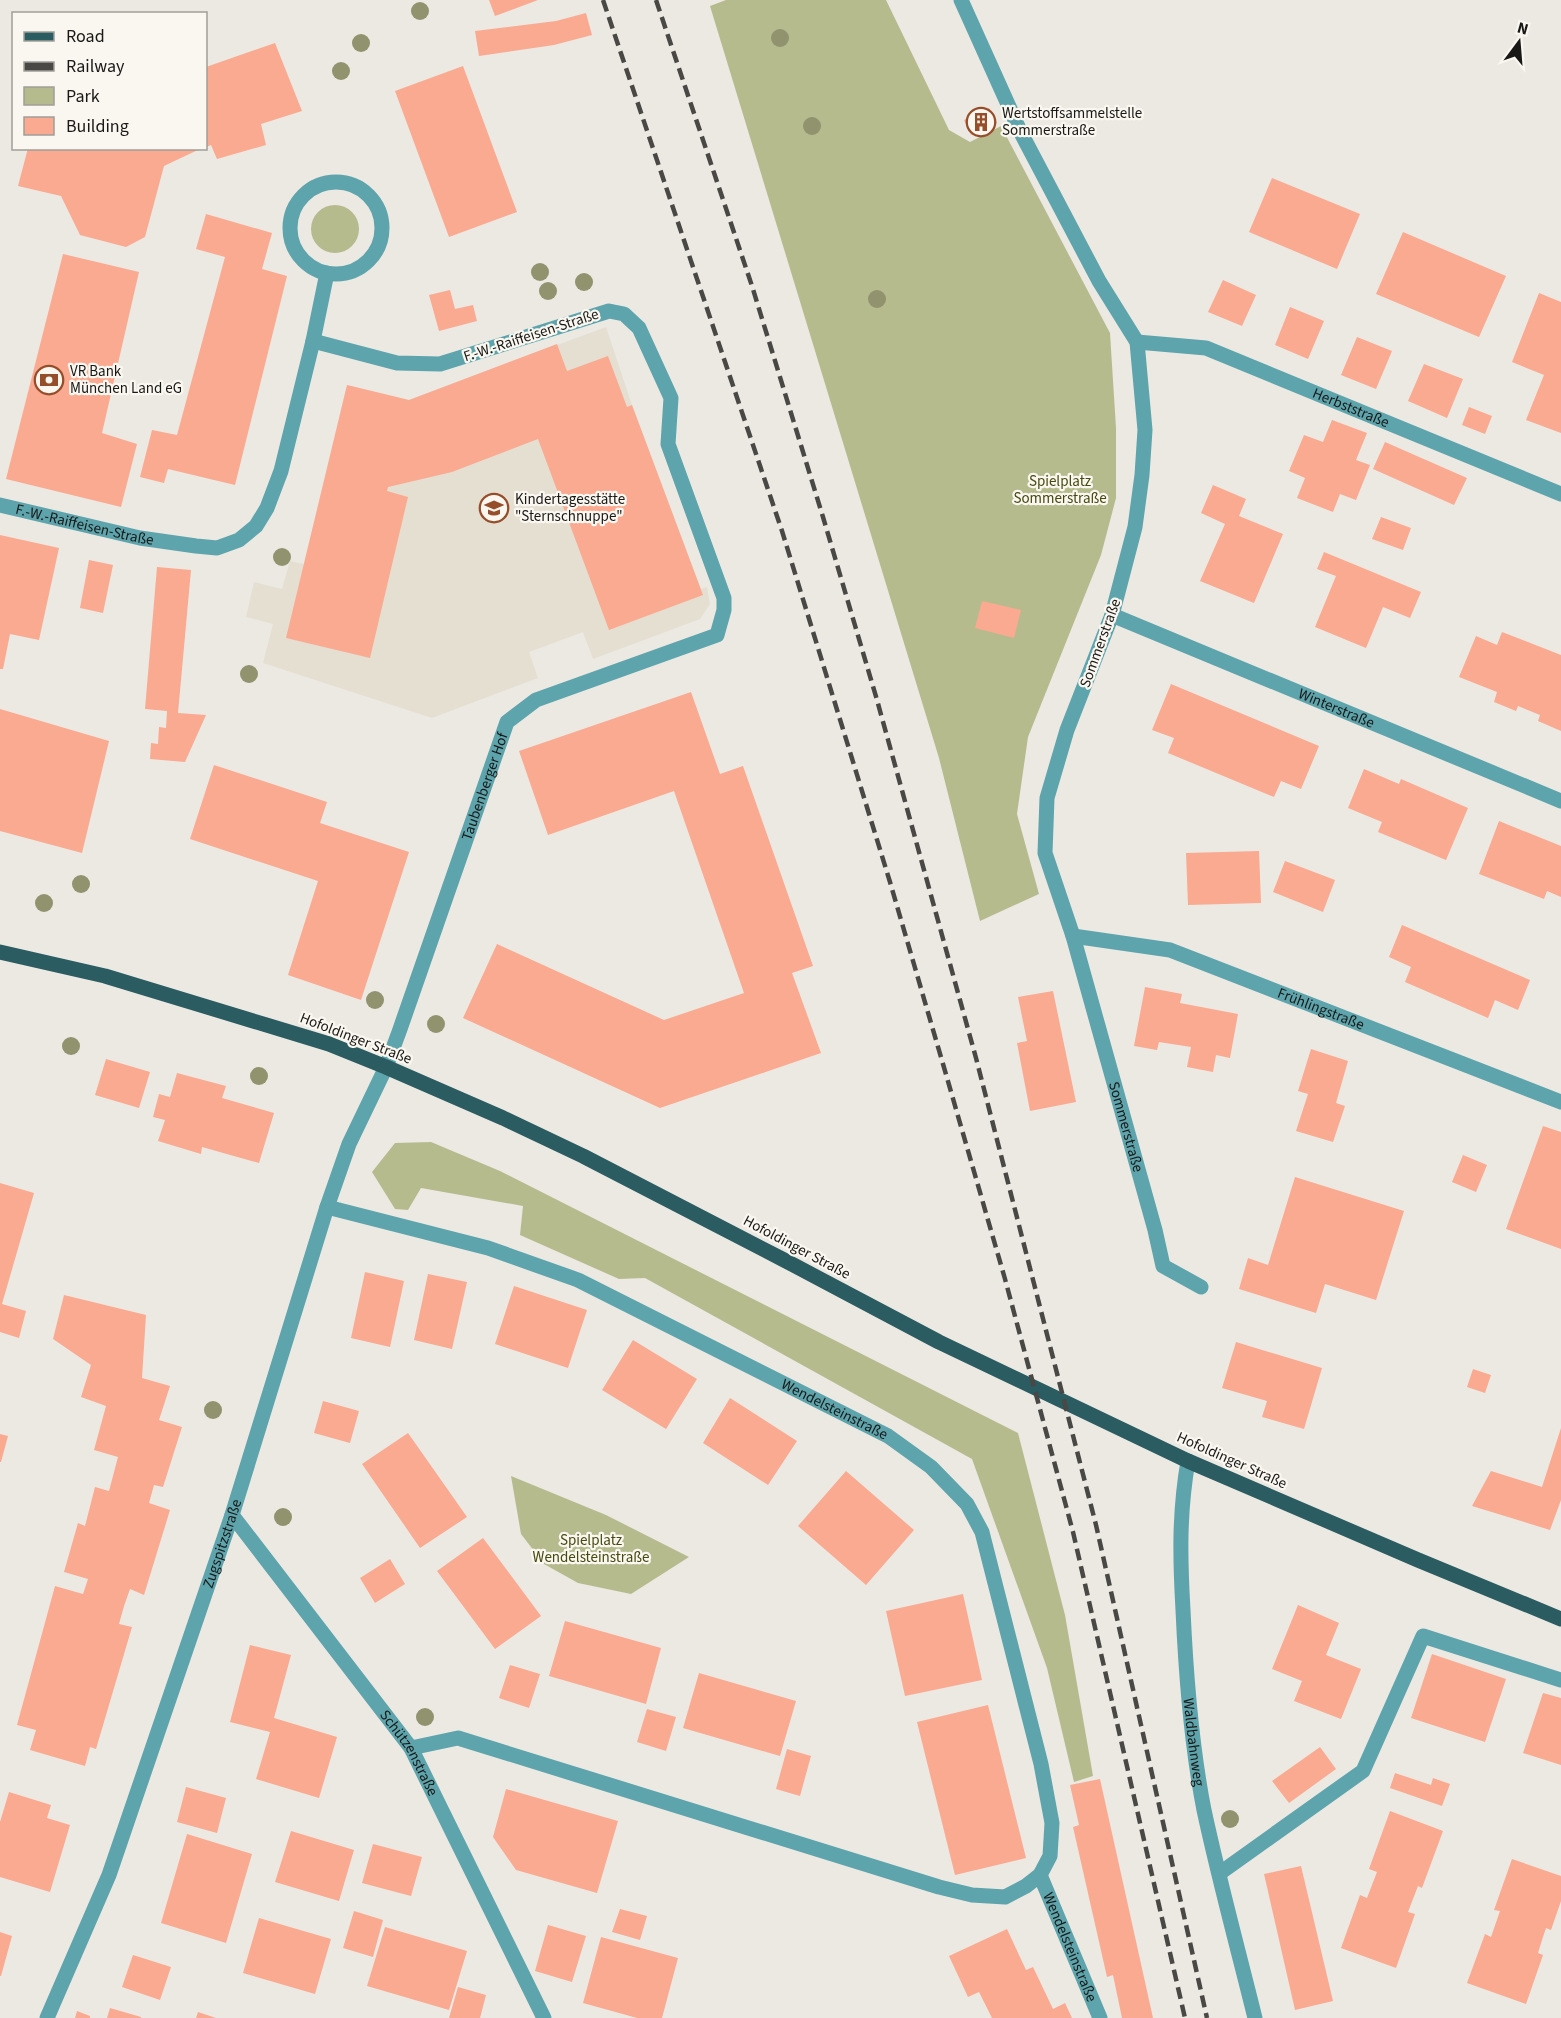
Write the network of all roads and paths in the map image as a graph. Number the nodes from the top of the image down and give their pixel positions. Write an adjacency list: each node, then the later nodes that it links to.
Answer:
1 (961, 0): 4 (street, Sommerstraße)
2 (327, 273): 2 (street); 3 (street, F.-W.-Raiffeisen-Straße)
3 (313, 341): 6 (street, F.-W.-Raiffeisen-Straße); 8 (street, F.-W.-Raiffeisen-Straße)
4 (1137, 342): 5 (street, Herbststraße); 7 (street, Sommerstraße)
5 (1561, 494)
6 (0, 505)
7 (1112, 615): 9 (street, Winterstraße); 10 (street, Sommerstraße)
8 (717, 634): 12 (street, Taubenberger Hof)
9 (1561, 801)
10 (1073, 936): 13 (street, Frühlingstraße); 15 (street, Sommerstraße)
11 (0, 952): 12 (main road, Hofoldinger Straße)
12 (386, 1067): 14 (street, Zugspitzstraße); 16 (main road, Hofoldinger Straße)
13 (1561, 1102)
14 (327, 1207): 17 (street, Zugspitzstraße); 22 (street, Wendelsteinstraße)
15 (1201, 1287)
16 (1188, 1461): 18 (main road, Hofoldinger Straße); 21 (street, Waldbahnweg)
17 (232, 1515): 20 (street, Schützenstraße); 23 (street, Zugspitzstraße)
18 (1561, 1619)
19 (1561, 1680): 21 (street)
20 (411, 1748): 22 (street, Wendelsteinstraße); 24 (street, Schützenstraße)
21 (1220, 1873): 26 (street, Waldbahnweg)
22 (1040, 1875): 25 (street, Wendelsteinstraße)
23 (47, 2018)
24 (544, 2018)
25 (1100, 2018)
26 (1255, 2018)

